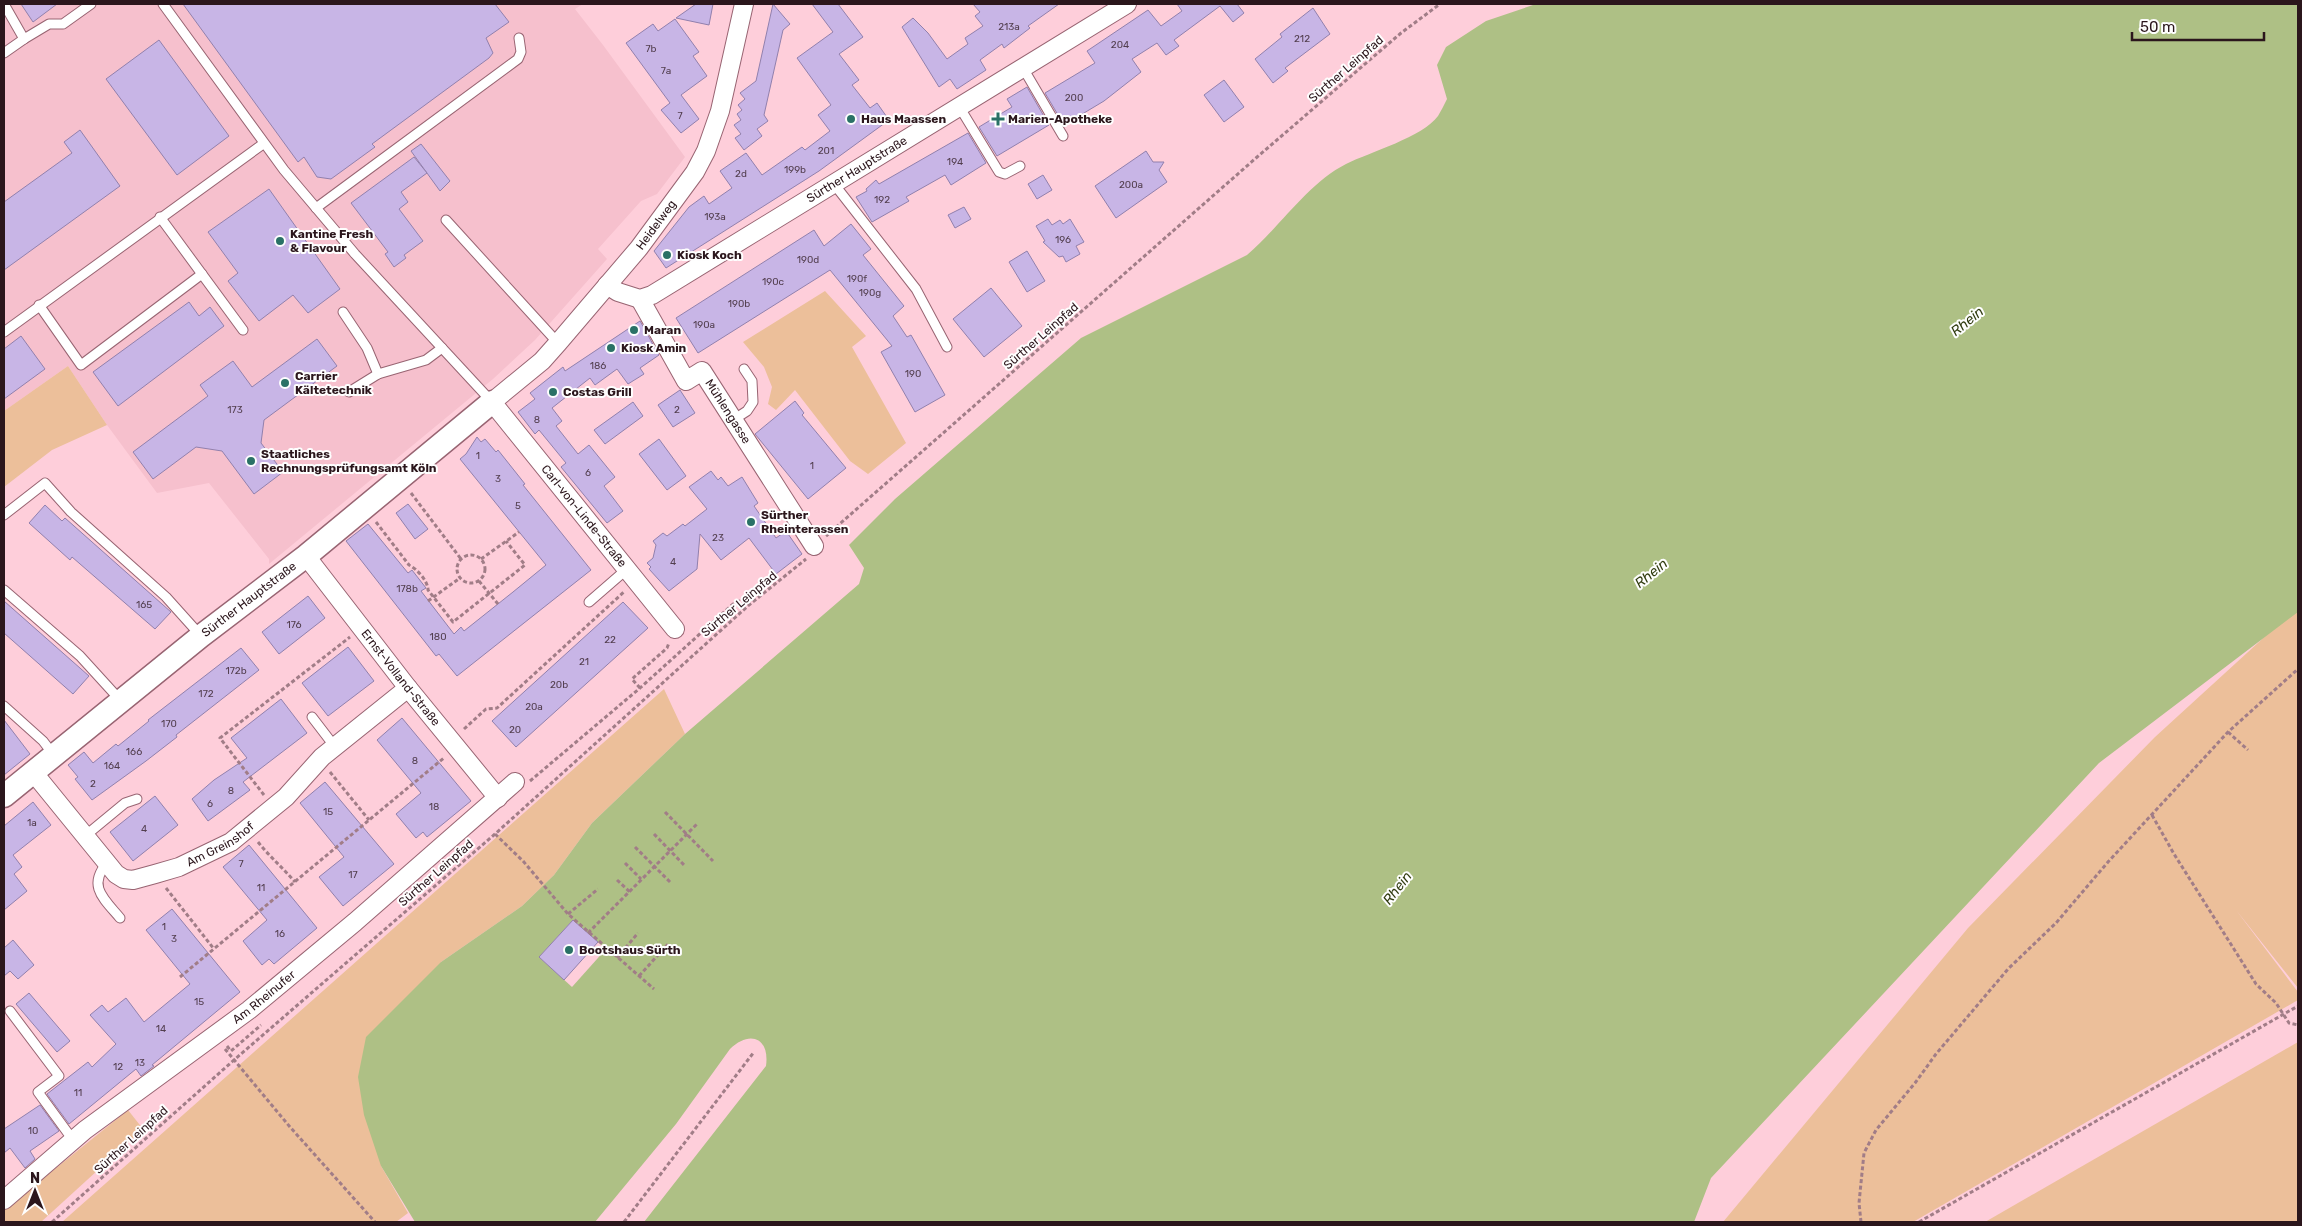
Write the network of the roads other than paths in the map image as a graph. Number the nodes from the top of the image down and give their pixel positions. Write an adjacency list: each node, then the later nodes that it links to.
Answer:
1 (4, 4): 7 (lane)
2 (91, 4): 7 (lane)
3 (162, 4): 12 (lane)
4 (744, 4): 19 (street, Heidelweg)
5 (1128, 4): 9 (street, Sürther Hauptstraße)
6 (519, 38): 15 (lane)
7 (24, 39): 8 (lane)
8 (4, 53)
9 (1023, 68): 10 (street, Sürther Hauptstraße); 11 (lane)
10 (960, 108): 13 (lane); 14 (street, Sürther Hauptstraße)
11 (1063, 136)
12 (263, 144): 15 (lane); 16 (lane)
13 (1020, 166)
14 (834, 184): 20 (street, Sürther Hauptstraße); 26 (lane)
15 (316, 208): 27 (lane)
16 (160, 217): 18 (lane); 21 (lane)
17 (446, 220): 25 (lane)
18 (202, 274): 21 (lane); 23 (lane)
19 (607, 285): 20 (street); 25 (street, Heidelweg)
20 (640, 299): 32 (street, Mühlengasse)
21 (39, 306): 24 (lane)
22 (343, 312): 29 (lane)
23 (243, 330)
24 (4, 332)
25 (558, 343): 31 (street, Heidelweg)
26 (948, 347)
27 (442, 348): 29 (lane); 31 (lane)
28 (744, 369): 32 (lane)
29 (378, 374): 30 (lane)
30 (349, 392)
31 (492, 402): 35 (street, Sürther Hauptstraße); 36 (street, Carl-von-Linde-Straße)
32 (733, 420): 34 (street, Mühlengasse)
33 (4, 515): 40 (lane)
34 (814, 546)
35 (306, 556): 40 (street, Sürther Hauptstraße); 41 (street, Ernst-Volland-Straße)
36 (632, 575): 38 (lane); 39 (street, Carl-von-Linde-Straße)
37 (4, 590): 42 (lane)
38 (589, 602)
39 (676, 629)
40 (201, 636): 42 (street, Sürther Hauptstraße)
41 (408, 688): 45 (street, Am Greinshof); 50 (street, Ernst-Volland-Straße)
42 (121, 701): 46 (street, Sürther Hauptstraße)
43 (4, 706): 46 (lane)
44 (312, 717): 45 (lane)
45 (335, 747): 53 (street, Am Greinshof)
46 (54, 756): 47 (street, Sürther Hauptstraße)
47 (33, 772): 49 (street, Sürther Hauptstraße); 52 (street, Am Greinshof)
48 (515, 782): 50 (street, Am Rheinufer)
49 (4, 796)
50 (498, 798): 56 (street, Am Rheinufer)
51 (137, 799): 52 (lane)
52 (84, 836): 53 (street, Am Greinshof)
53 (107, 863): 54 (lane)
54 (120, 918)
55 (10, 1011): 56 (lane)
56 (74, 1140): 57 (street, Am Rheinufer)
57 (4, 1200)

